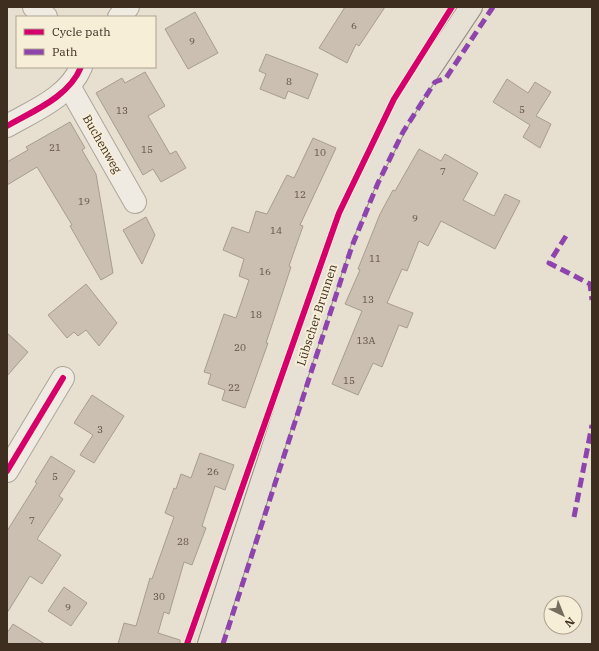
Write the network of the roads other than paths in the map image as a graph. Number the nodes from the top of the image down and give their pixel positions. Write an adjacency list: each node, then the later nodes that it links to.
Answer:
1 (34, 7): 4 (street)
2 (128, 7): 5 (street)
3 (471, 7): 12 (main road, Lübscher Brunnen)
4 (45, 16)
5 (120, 16)
6 (81, 68): 7 (street)
7 (69, 86): 8 (street); 9 (street, Buchenweg)
8 (7, 126)
9 (135, 202)
10 (63, 378): 11 (street)
11 (7, 471)
12 (209, 644)

